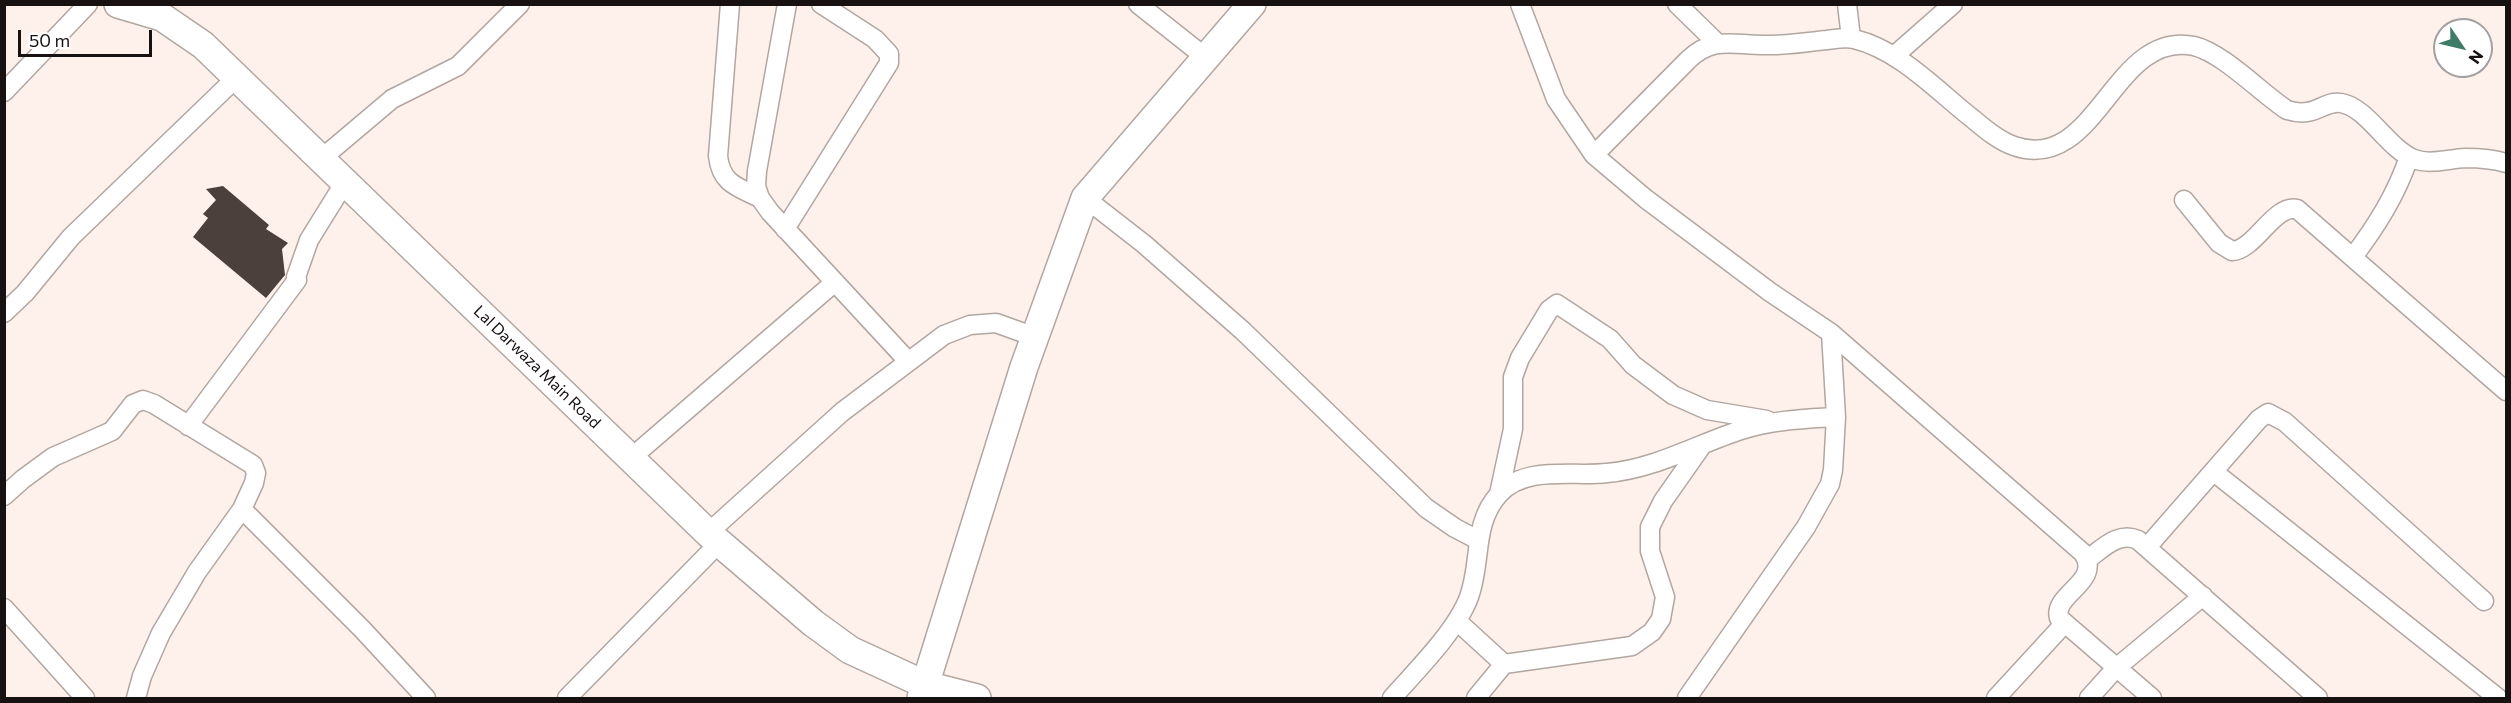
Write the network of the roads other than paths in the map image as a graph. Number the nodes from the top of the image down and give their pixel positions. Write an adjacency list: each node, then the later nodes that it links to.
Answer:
1 (88, 4): 18 (street)
2 (118, 4): 17 (main road, Lal Darwaza Main Road)
3 (520, 4): 21 (street)
4 (730, 4): 24 (street)
5 (787, 4): 24 (street)
6 (821, 4): 27 (street)
7 (1138, 4): 16 (street)
8 (1252, 4): 16 (main road)
9 (1520, 4): 19 (street)
10 (1677, 4): 14 (street)
11 (1847, 4): 13 (street)
12 (1953, 4): 15 (street)
13 (1851, 38): 14 (street); 15 (street)
14 (1717, 43): 19 (street)
15 (1894, 56): 20 (street)
16 (1205, 57): 25 (main road)
17 (237, 77): 21 (main road, Lal Darwaza Main Road); 30 (street)
18 (4, 92)
19 (1594, 156): 31 (street)
20 (2409, 157): 22 (street); 28 (street)
21 (321, 159): 23 (main road, Lal Darwaza Main Road)
22 (2506, 163)
23 (345, 182): 37 (street); 39 (main road, Lal Darwaza Main Road)
24 (760, 198): 27 (street)
25 (1085, 198): 32 (main road); 45 (street)
26 (2184, 200): 28 (street)
27 (785, 229): 29 (street)
28 (2354, 257): 34 (street)
29 (834, 282): 33 (street); 39 (street)
30 (4, 313)
31 (1831, 333): 35 (street); 47 (street)
32 (1035, 337): 33 (street); 55 (main road)
33 (908, 362): 44 (street)
34 (2506, 391)
35 (1836, 417): 36 (street); 56 (street)
36 (1775, 421): 38 (street); 41 (street)
37 (188, 426): 42 (street); 43 (street)
38 (1703, 444): 41 (street); 53 (street)
39 (631, 458): 44 (main road, Lal Darwaza Main Road)
40 (2214, 472): 46 (street); 49 (street); 68 (street)
41 (1499, 494): 45 (street)
42 (4, 496)
43 (242, 509): 58 (street); 59 (street)
44 (714, 538): 55 (main road, Lal Darwaza Main Road); 60 (street)
45 (1478, 540): 51 (street)
46 (2148, 546): 47 (street); 48 (street)
47 (2088, 559): 52 (street)
48 (2203, 596): 54 (street); 67 (street)
49 (2484, 601)
50 (4, 608): 57 (street)
51 (1457, 621): 53 (street); 62 (street)
52 (2064, 624): 54 (street); 64 (street)
53 (1504, 664): 63 (street)
54 (2116, 668): 65 (street); 66 (street)
55 (923, 692): 61 (main road, Lal Darwaza Main Road)
56 (1693, 696)
57 (85, 699)
58 (136, 699)
59 (426, 699)
60 (567, 699)
61 (977, 699)
62 (1392, 699)
63 (1476, 699)
64 (1996, 699)
65 (2089, 699)
66 (2152, 699)
67 (2318, 699)
68 (2498, 699)

